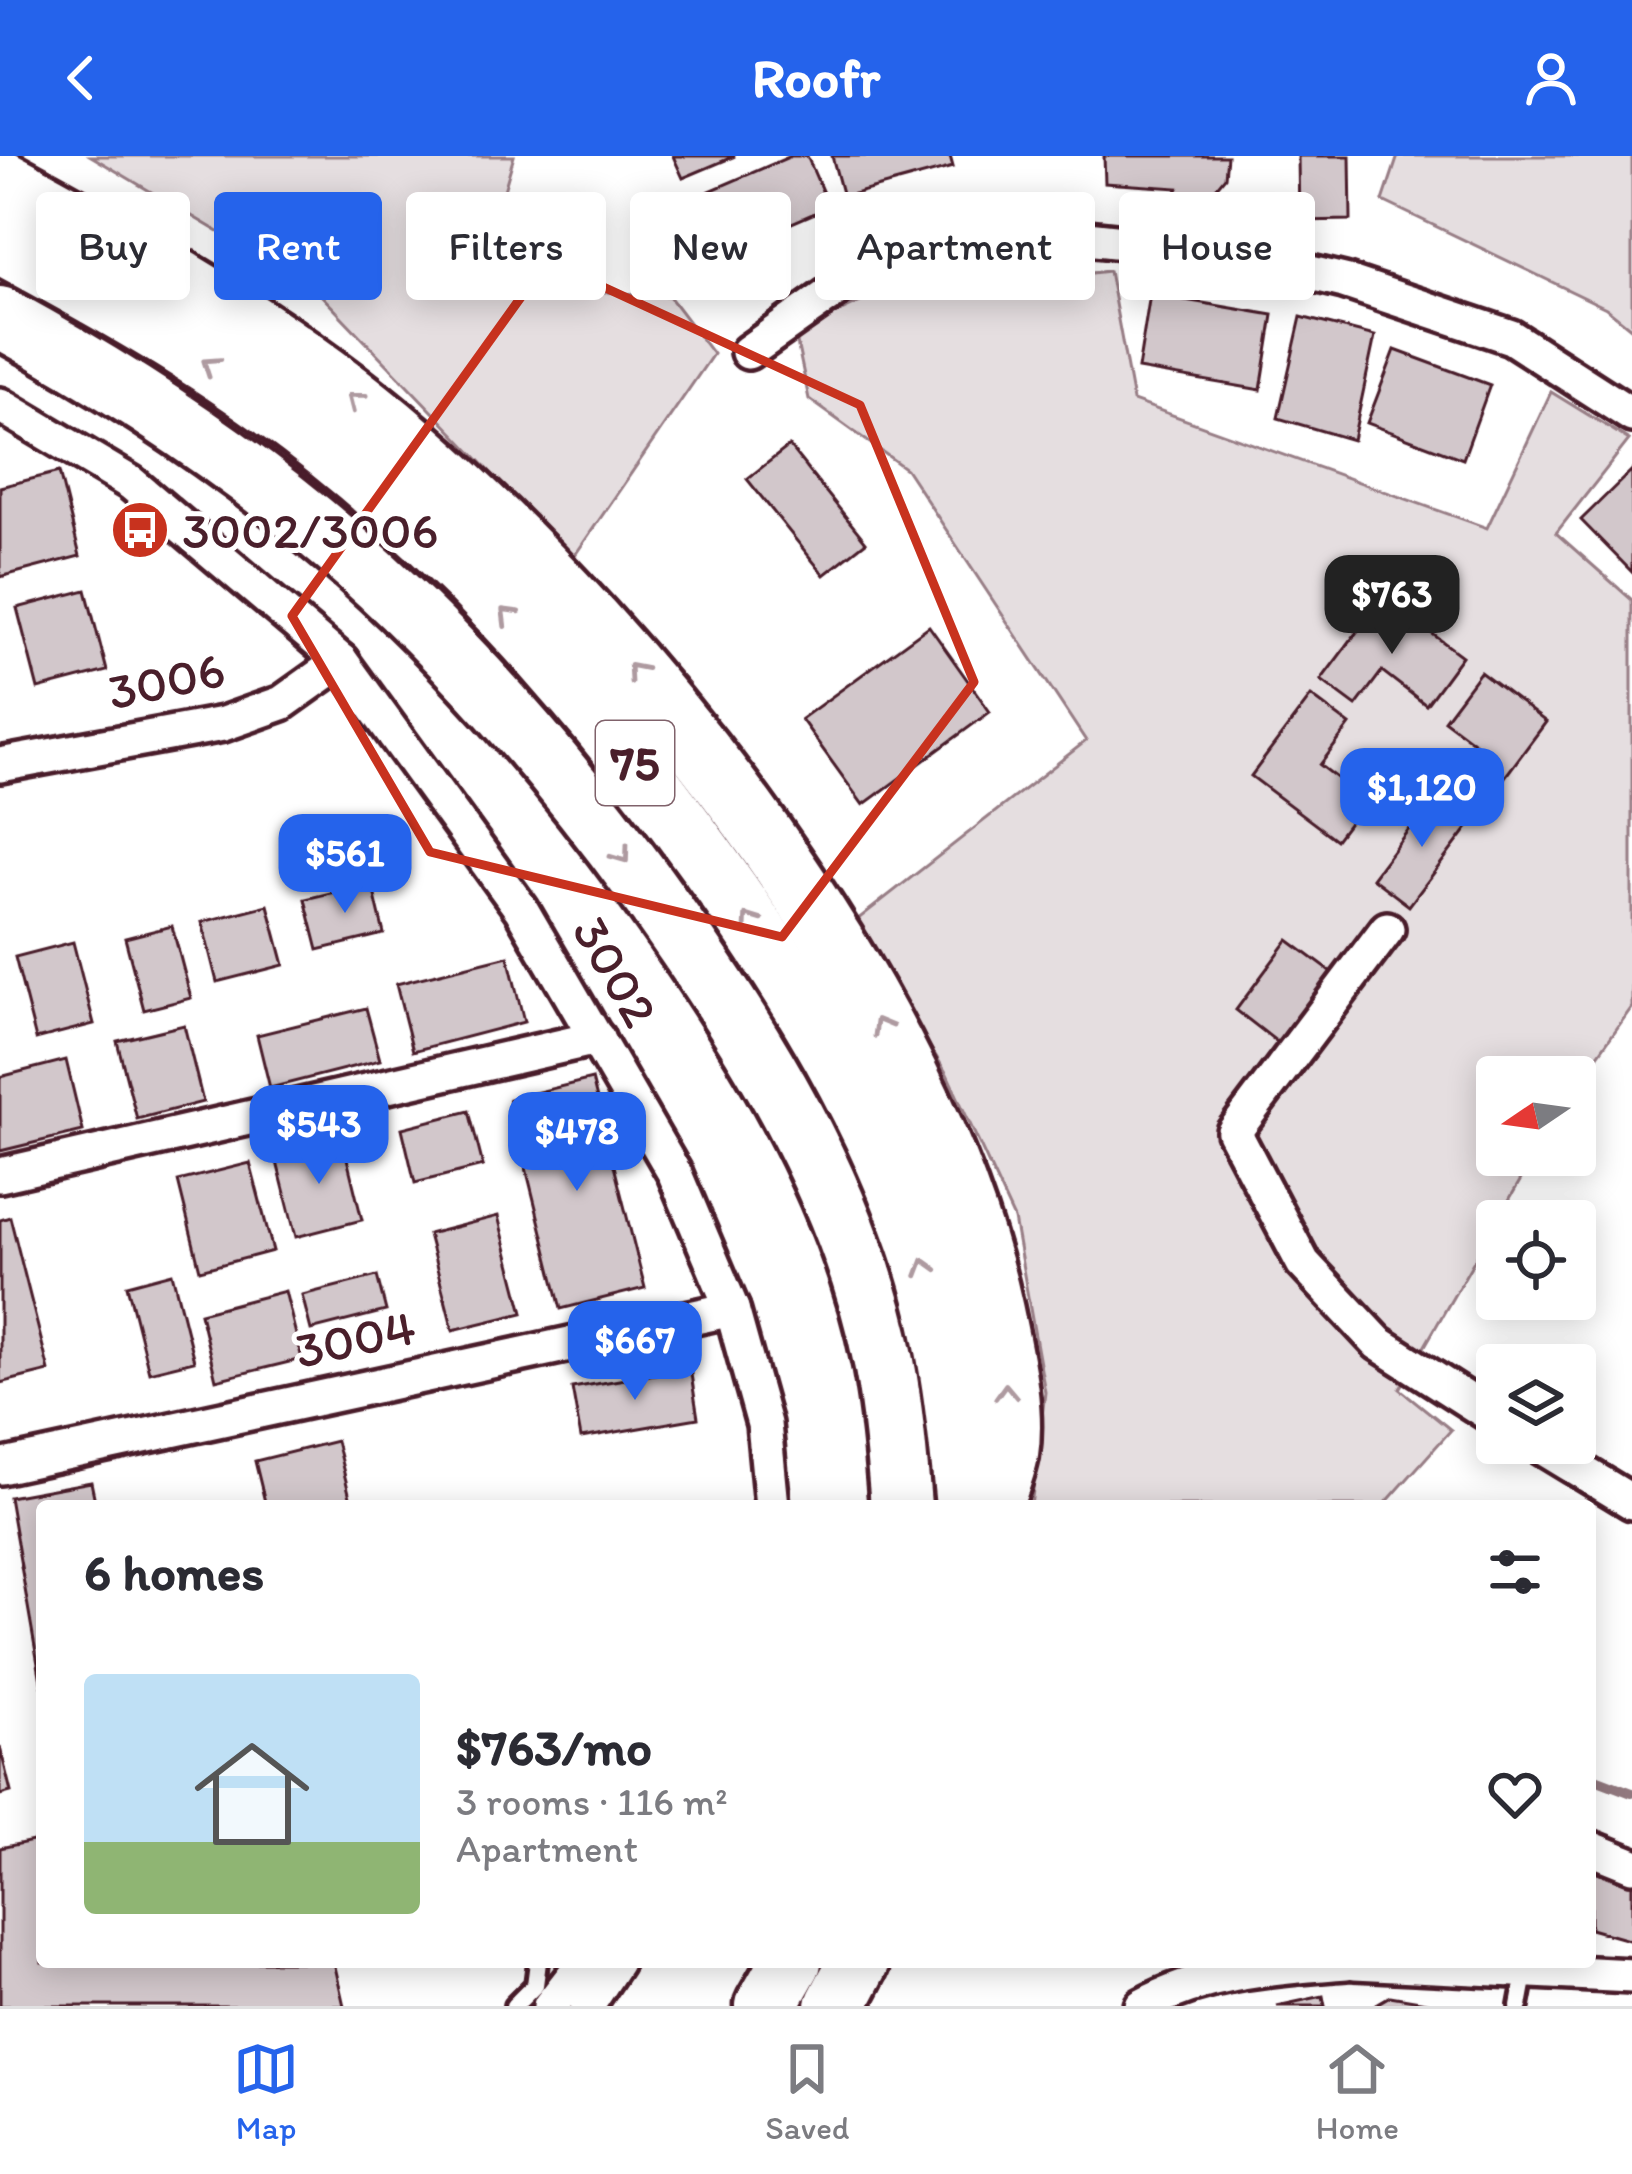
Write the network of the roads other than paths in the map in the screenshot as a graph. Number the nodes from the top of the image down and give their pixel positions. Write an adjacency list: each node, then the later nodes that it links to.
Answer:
1 (0, 179): 19 (highway, one-way to 1)
2 (0, 243): 18 (highway, 75, one-way to 2)
3 (0, 317): 17 (highway, 75, one-way to 17)
4 (748, 352): 6 (street)
5 (0, 406): 7 (street, 3002)
6 (1632, 415)
7 (341, 661): 8 (street, 3006); 10 (street, 3002)
8 (0, 765)
9 (1387, 929): 13 (street)
10 (597, 1039): 11 (street); 12 (street, 3002)
11 (0, 1175)
12 (732, 1309): 15 (street, 3004); 16 (street, 3002)
13 (1476, 1406)
14 (1570, 1464): 20 (street)
15 (0, 1467)
16 (771, 1500)
17 (900, 1500)
18 (965, 1500)
19 (994, 1500)
20 (1632, 1502)
21 (1596, 1850): 22 (street)
22 (1632, 1865)
23 (537, 1968): 32 (lane)
24 (579, 1968): 33 (street)
25 (612, 1968): 34 (street)
26 (788, 1968): 35 (highway)
27 (856, 1968): 36 (highway)
28 (1273, 1968): 37 (street)
29 (1391, 1968): 31 (street)
30 (1632, 1976): 31 (street)
31 (1522, 1990)
32 (514, 2006)
33 (550, 2006)
34 (586, 2006)
35 (766, 2006)
36 (836, 2006)
37 (1142, 2006)

